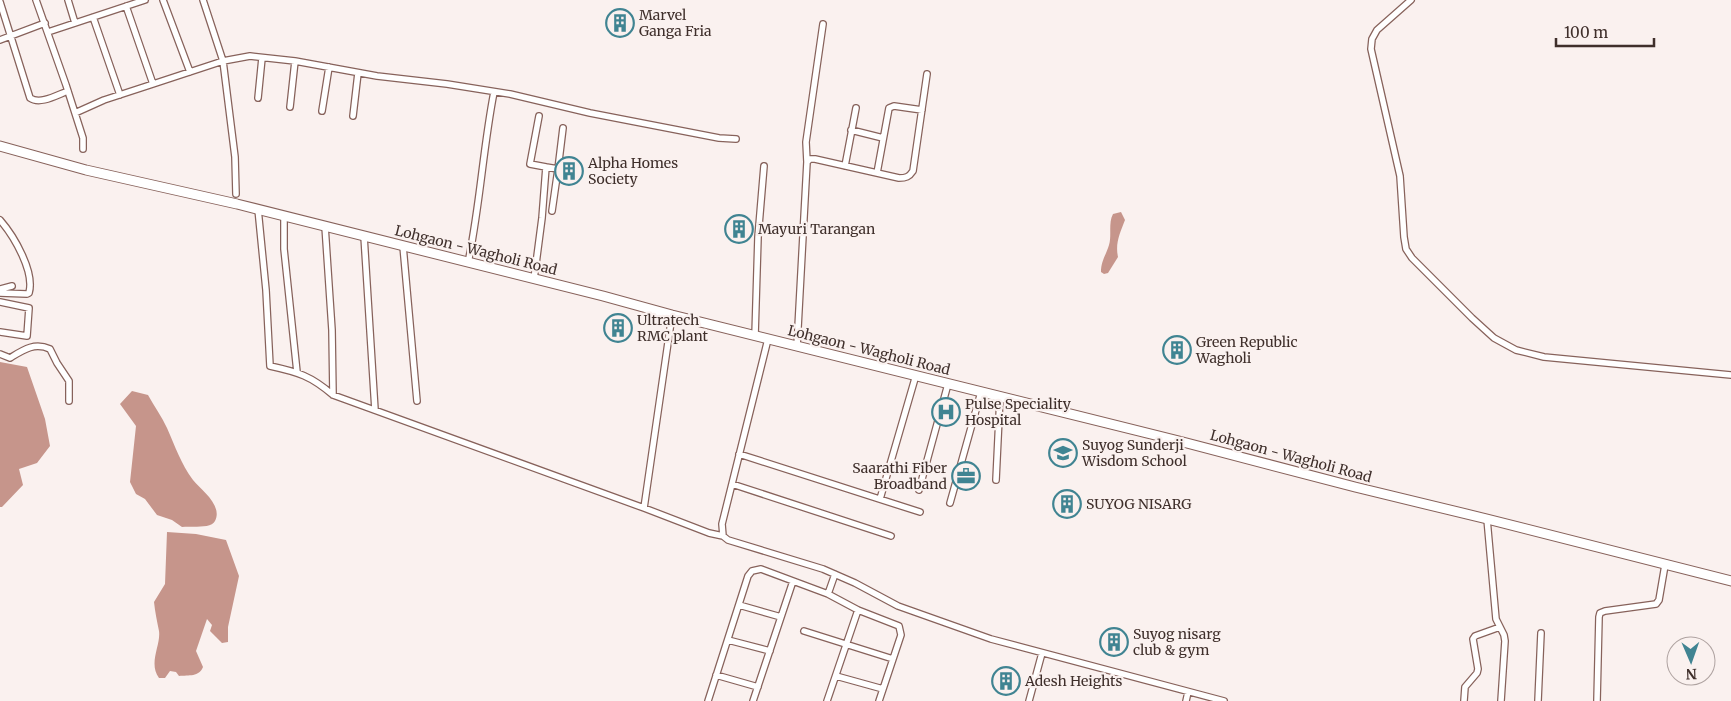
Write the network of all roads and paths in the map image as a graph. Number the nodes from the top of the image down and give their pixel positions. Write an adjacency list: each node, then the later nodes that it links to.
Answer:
1 (36, 0): 10 (street)
2 (68, 0): 11 (street)
3 (145, 0): 8 (street)
4 (163, 0): 20 (street)
5 (204, 0): 17 (street)
6 (1412, 0): 68 (street)
7 (0, 2): 14 (street)
8 (126, 6): 9 (street); 23 (street)
9 (93, 17): 11 (street); 26 (street)
10 (45, 23): 13 (street); 14 (street)
11 (74, 24): 13 (street)
12 (822, 24): 41 (street)
13 (48, 32): 24 (street)
14 (12, 36): 15 (street); 24 (street)
15 (0, 40)
16 (262, 58): 17 (street); 18 (street); 27 (street)
17 (223, 61): 20 (street); 47 (street)
18 (295, 61): 19 (street); 28 (street)
19 (329, 67): 21 (street); 30 (street)
20 (190, 72): 23 (street)
21 (358, 73): 25 (street); 33 (street)
22 (927, 74): 31 (street)
23 (153, 84): 26 (street)
24 (68, 91): 32 (street)
25 (494, 92): 38 (street); 55 (street)
26 (120, 94): 32 (street)
27 (258, 98)
28 (290, 107)
29 (856, 108): 36 (street)
30 (322, 110)
31 (922, 110): 37 (street); 46 (street)
32 (75, 113): 40 (street)
33 (353, 116)
34 (539, 116): 44 (street)
35 (563, 128): 45 (street)
36 (852, 130): 37 (street); 43 (street)
37 (883, 138): 46 (street)
38 (736, 139)
39 (0, 146): 48 (main road, Lohgaon - Wagholi Road)
40 (84, 149)
41 (807, 162): 43 (street); 64 (street)
42 (764, 166): 62 (street)
43 (845, 166): 46 (street)
44 (546, 168): 45 (street); 56 (street)
45 (558, 169): 49 (street)
46 (877, 173)
47 (236, 194)
48 (258, 210): 50 (main road, Lohgaon - Wagholi Road); 66 (street)
49 (552, 211)
50 (284, 216): 52 (main road, Lohgaon - Wagholi Road); 66 (street)
51 (0, 220): 58 (street)
52 (325, 226): 53 (main road, Lohgaon - Wagholi Road); 71 (street)
53 (364, 236): 54 (main road, Lohgaon - Wagholi Road); 75 (street)
54 (403, 246): 55 (main road, Lohgaon - Wagholi Road); 74 (street)
55 (468, 262): 56 (main road, Lohgaon - Wagholi Road)
56 (534, 279): 60 (main road, Lohgaon - Wagholi Road)
57 (12, 286): 58 (street)
58 (0, 291)
59 (0, 302): 61 (street)
60 (672, 316): 62 (main road, Lohgaon - Wagholi Road); 82 (street)
61 (0, 332)
62 (755, 336): 63 (main road, Lohgaon - Wagholi Road)
63 (768, 339): 64 (main road, Lohgaon - Wagholi Road); 76 (street)
64 (797, 346): 67 (main road, Lohgaon - Wagholi Road)
65 (0, 354): 73 (street)
66 (297, 372): 71 (street)
67 (916, 375): 69 (main road, Lohgaon - Wagholi Road); 80 (street)
68 (1731, 375)
69 (948, 384): 70 (main road, Lohgaon - Wagholi Road); 79 (street)
70 (981, 392): 72 (main road, Lohgaon - Wagholi Road); 81 (street)
71 (333, 395): 75 (street)
72 (1000, 397): 77 (street); 84 (main road, Lohgaon - Wagholi Road)
73 (69, 401)
74 (416, 401)
75 (375, 410): 82 (street)
76 (739, 454): 78 (street); 80 (street)
77 (996, 480)
78 (732, 484): 85 (street); 86 (street)
79 (919, 490)
80 (880, 499): 83 (street)
81 (950, 503)
82 (644, 508): 85 (street)
83 (920, 512)
84 (1487, 519): 87 (main road, Lohgaon - Wagholi Road); 95 (street)
85 (723, 536): 88 (street)
86 (891, 536)
87 (1665, 564): 90 (main road, Lohgaon - Wagholi Road); 118 (street)
88 (835, 574): 91 (street); 101 (street)
89 (793, 581): 91 (street); 92 (street); 94 (street)
90 (1731, 581)
91 (828, 594): 93 (street)
92 (739, 605): 94 (street); 98 (street)
93 (858, 610): 99 (street); 102 (street)
94 (781, 617): 100 (street)
95 (1500, 628): 115 (street); 116 (street)
96 (804, 631): 99 (street)
97 (1541, 633): 117 (street)
98 (728, 640): 100 (street); 103 (street)
99 (846, 645): 102 (street); 104 (street)
100 (770, 652): 105 (street)
101 (1042, 653): 107 (street); 112 (street)
102 (893, 658): 106 (street)
103 (716, 675): 105 (street); 108 (street)
104 (836, 676): 106 (street); 110 (street)
105 (758, 687): 109 (street)
106 (883, 689): 111 (street)
107 (1188, 692): 113 (street); 114 (street)
108 (708, 701)
109 (753, 701)
110 (827, 701)
111 (879, 701)
112 (1030, 701)
113 (1186, 701)
114 (1224, 701)
115 (1464, 701)
116 (1501, 701)
117 (1538, 701)
118 (1597, 701)

